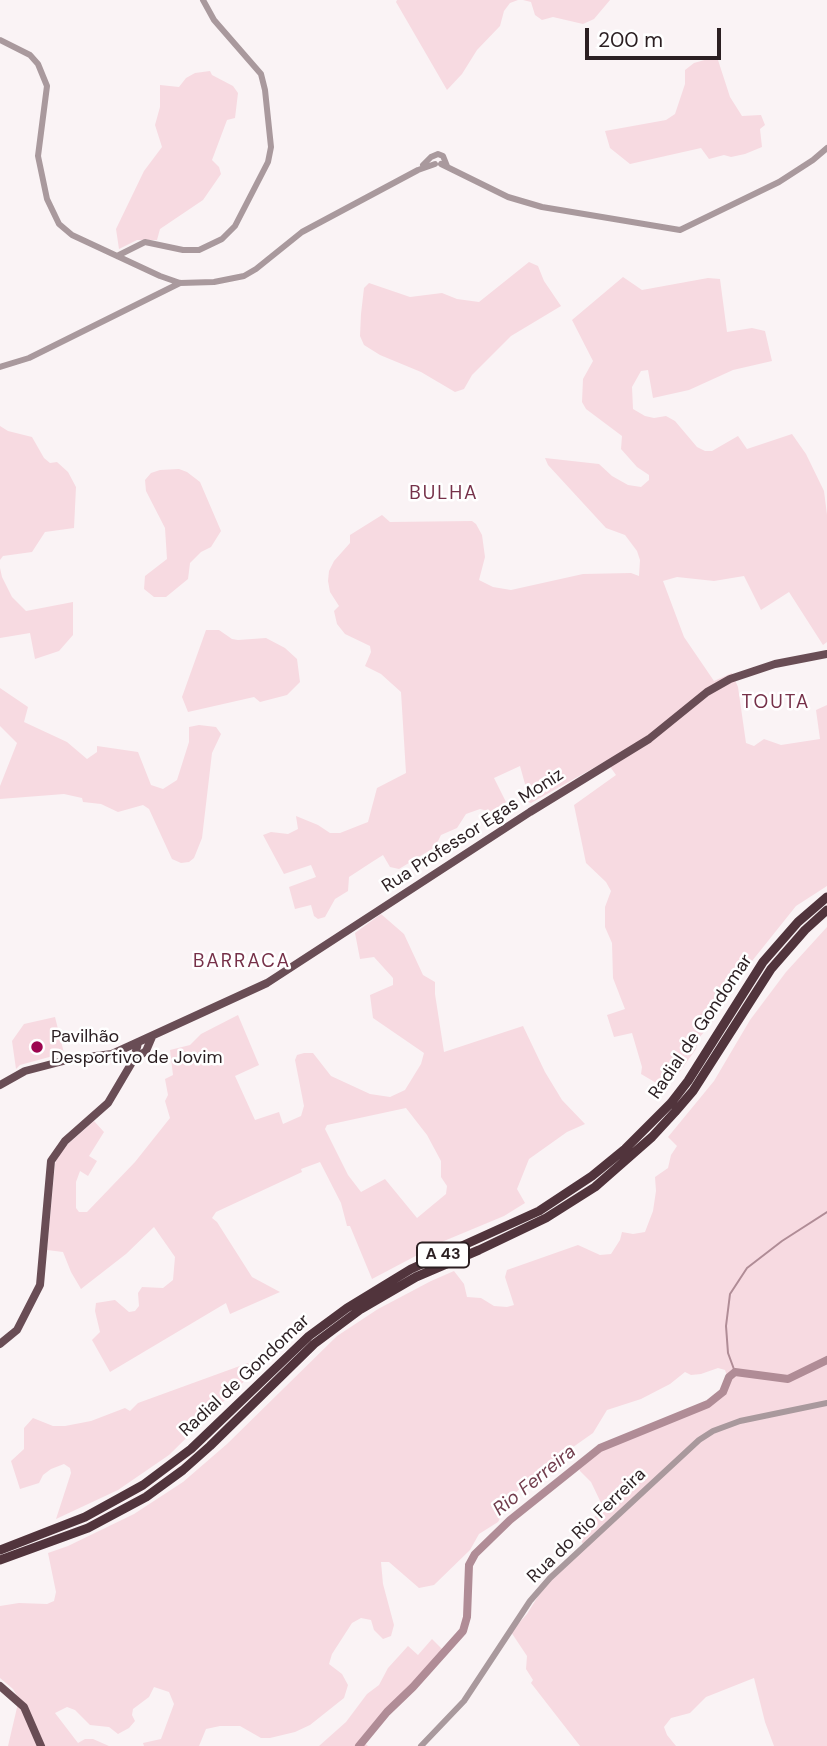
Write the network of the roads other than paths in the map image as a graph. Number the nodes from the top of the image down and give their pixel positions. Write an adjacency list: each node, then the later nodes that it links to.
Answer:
1 (203, 0): 6 (street)
2 (0, 40): 6 (street)
3 (827, 148): 4 (street)
4 (442, 163): 5 (street); 5 (street)
5 (418, 170): 8 (street)
6 (117, 256): 7 (street)
7 (160, 276): 8 (street); 9 (street)
8 (180, 283): 9 (street)
9 (161, 292): 10 (street)
10 (0, 367)
11 (827, 652): 14 (main road, Rua Professor Egas Moniz)
12 (827, 897): 18 (highway, Radial de Gondomar / A 43)
13 (827, 910): 19 (highway, Radial de Gondomar / A 43)
14 (140, 1049): 15 (main road); 16 (main road)
15 (0, 1085)
16 (0, 1344)
17 (827, 1403): 22 (street, Rua do Rio Ferreira)
18 (0, 1550)
19 (0, 1560)
20 (0, 1686): 21 (main road)
21 (41, 1746)
22 (421, 1746)

